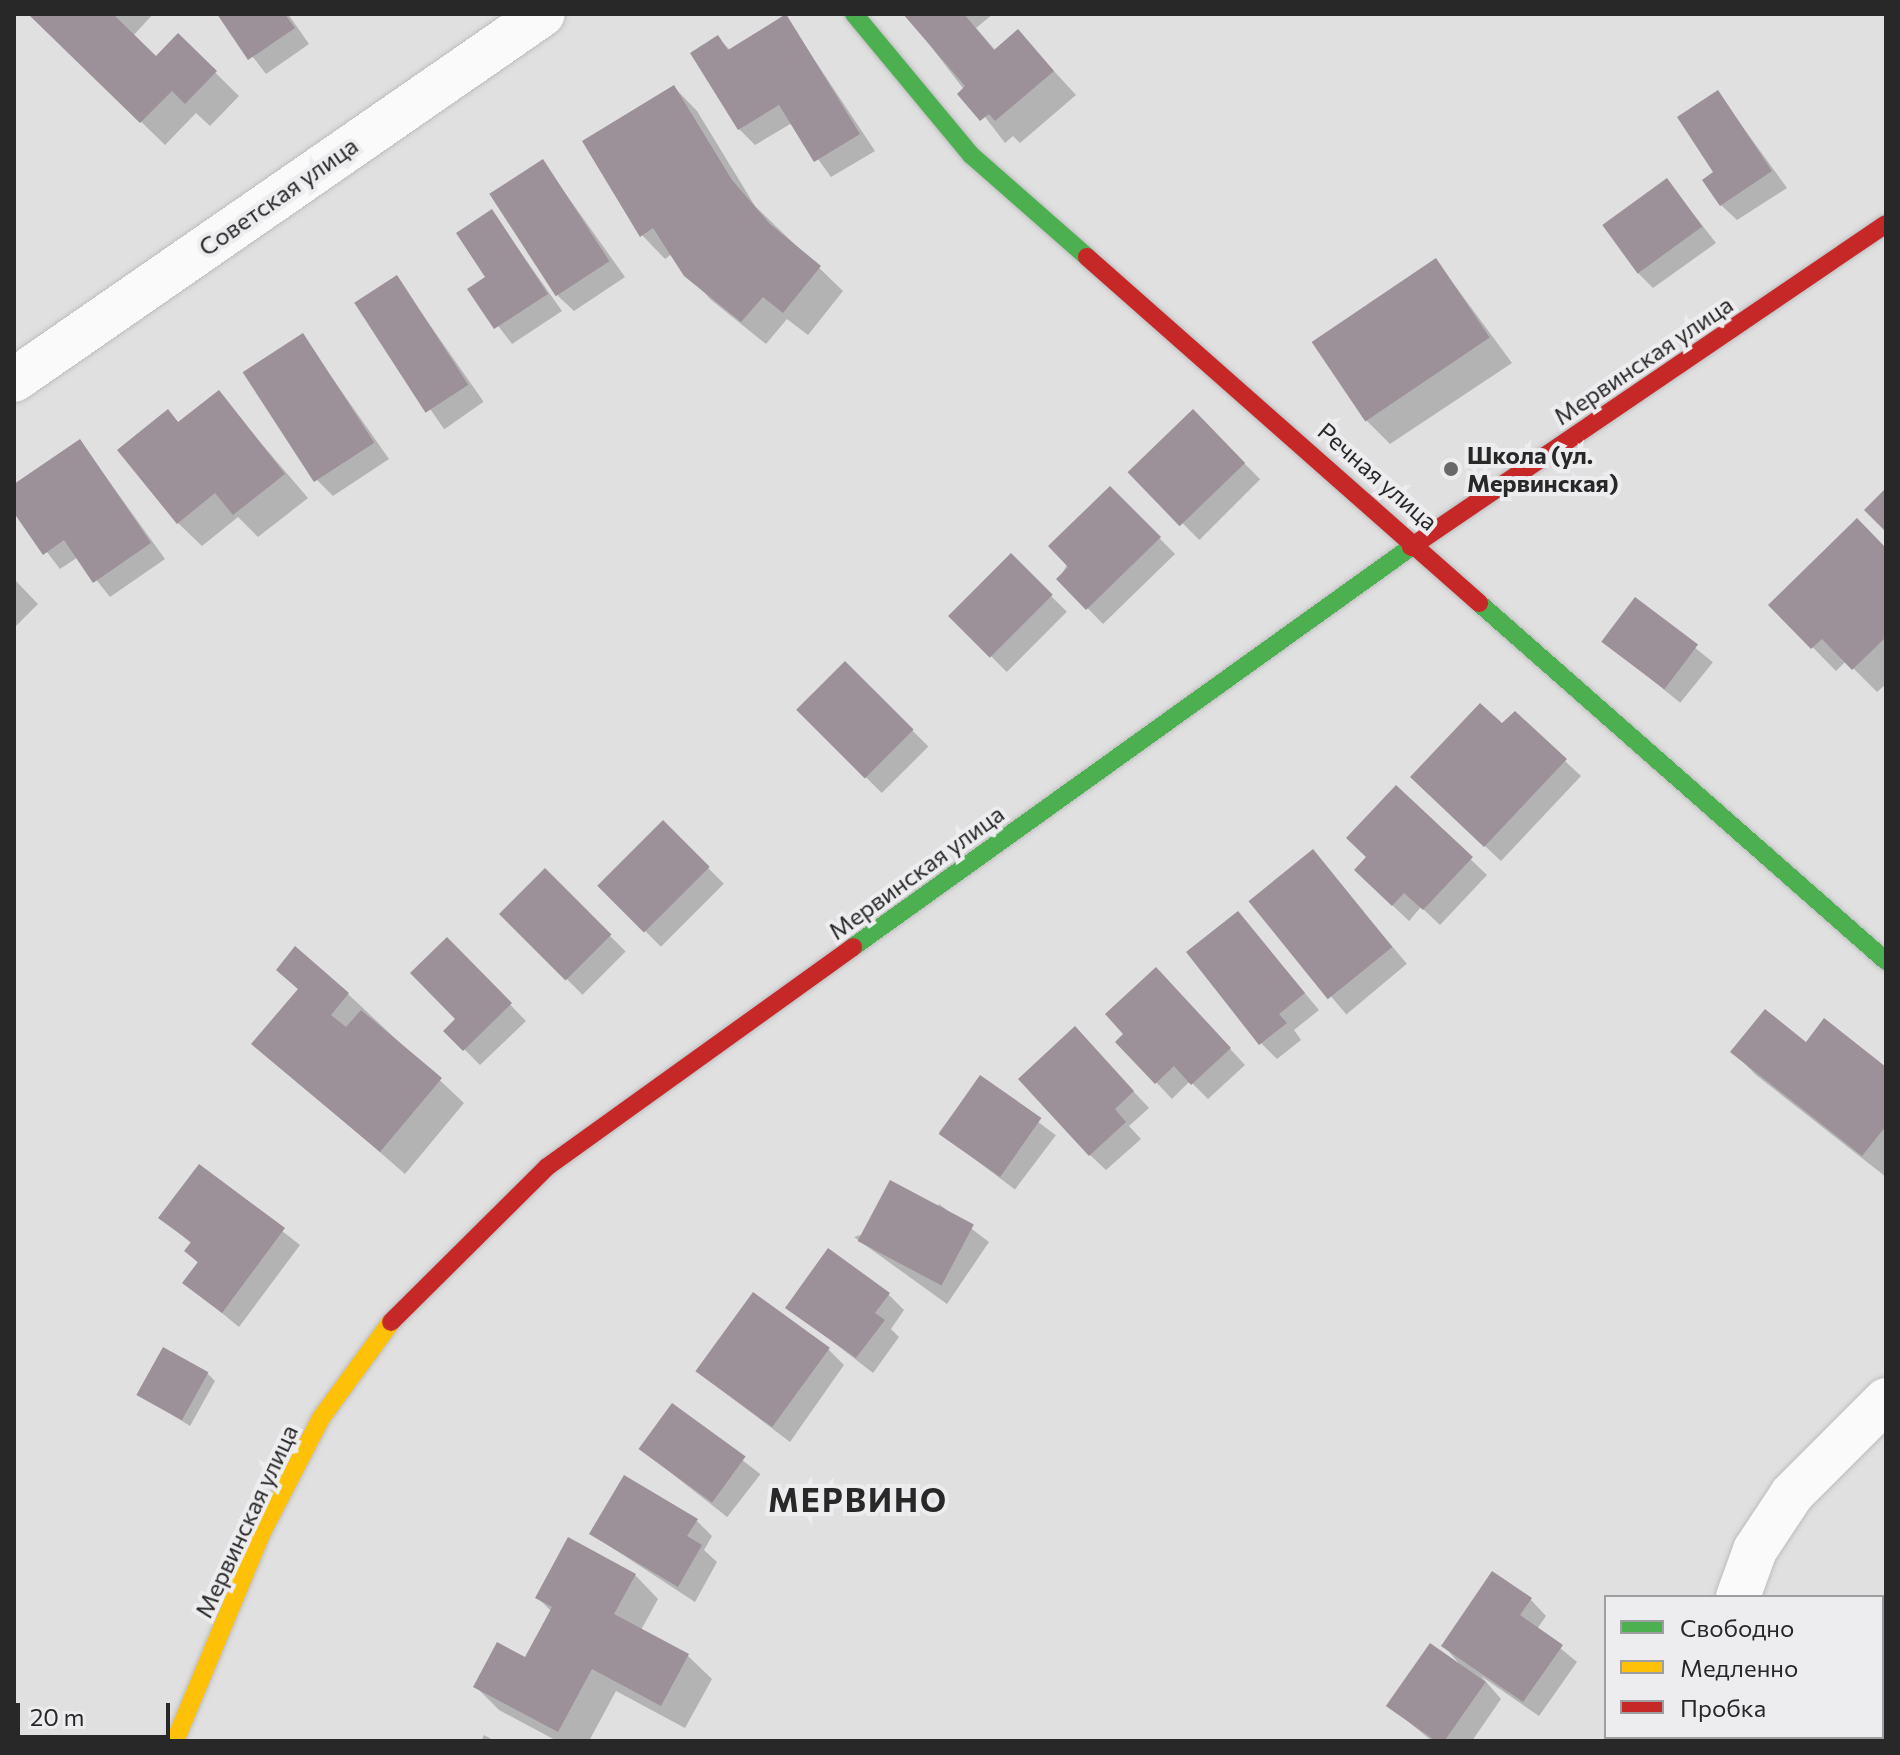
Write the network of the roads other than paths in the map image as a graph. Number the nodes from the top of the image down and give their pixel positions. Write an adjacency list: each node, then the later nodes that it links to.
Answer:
1 (543, 14): 4 (street, Советская улица)
2 (854, 14): 5 (street, Речная улица)
3 (1886, 224): 5 (street, Мервинская улица)
4 (14, 380)
5 (1418, 542): 6 (street, Речная улица); 9 (street, Мервинская улица)
6 (1886, 961)
7 (1886, 1400): 8 (street)
8 (1739, 1595)
9 (175, 1741)

